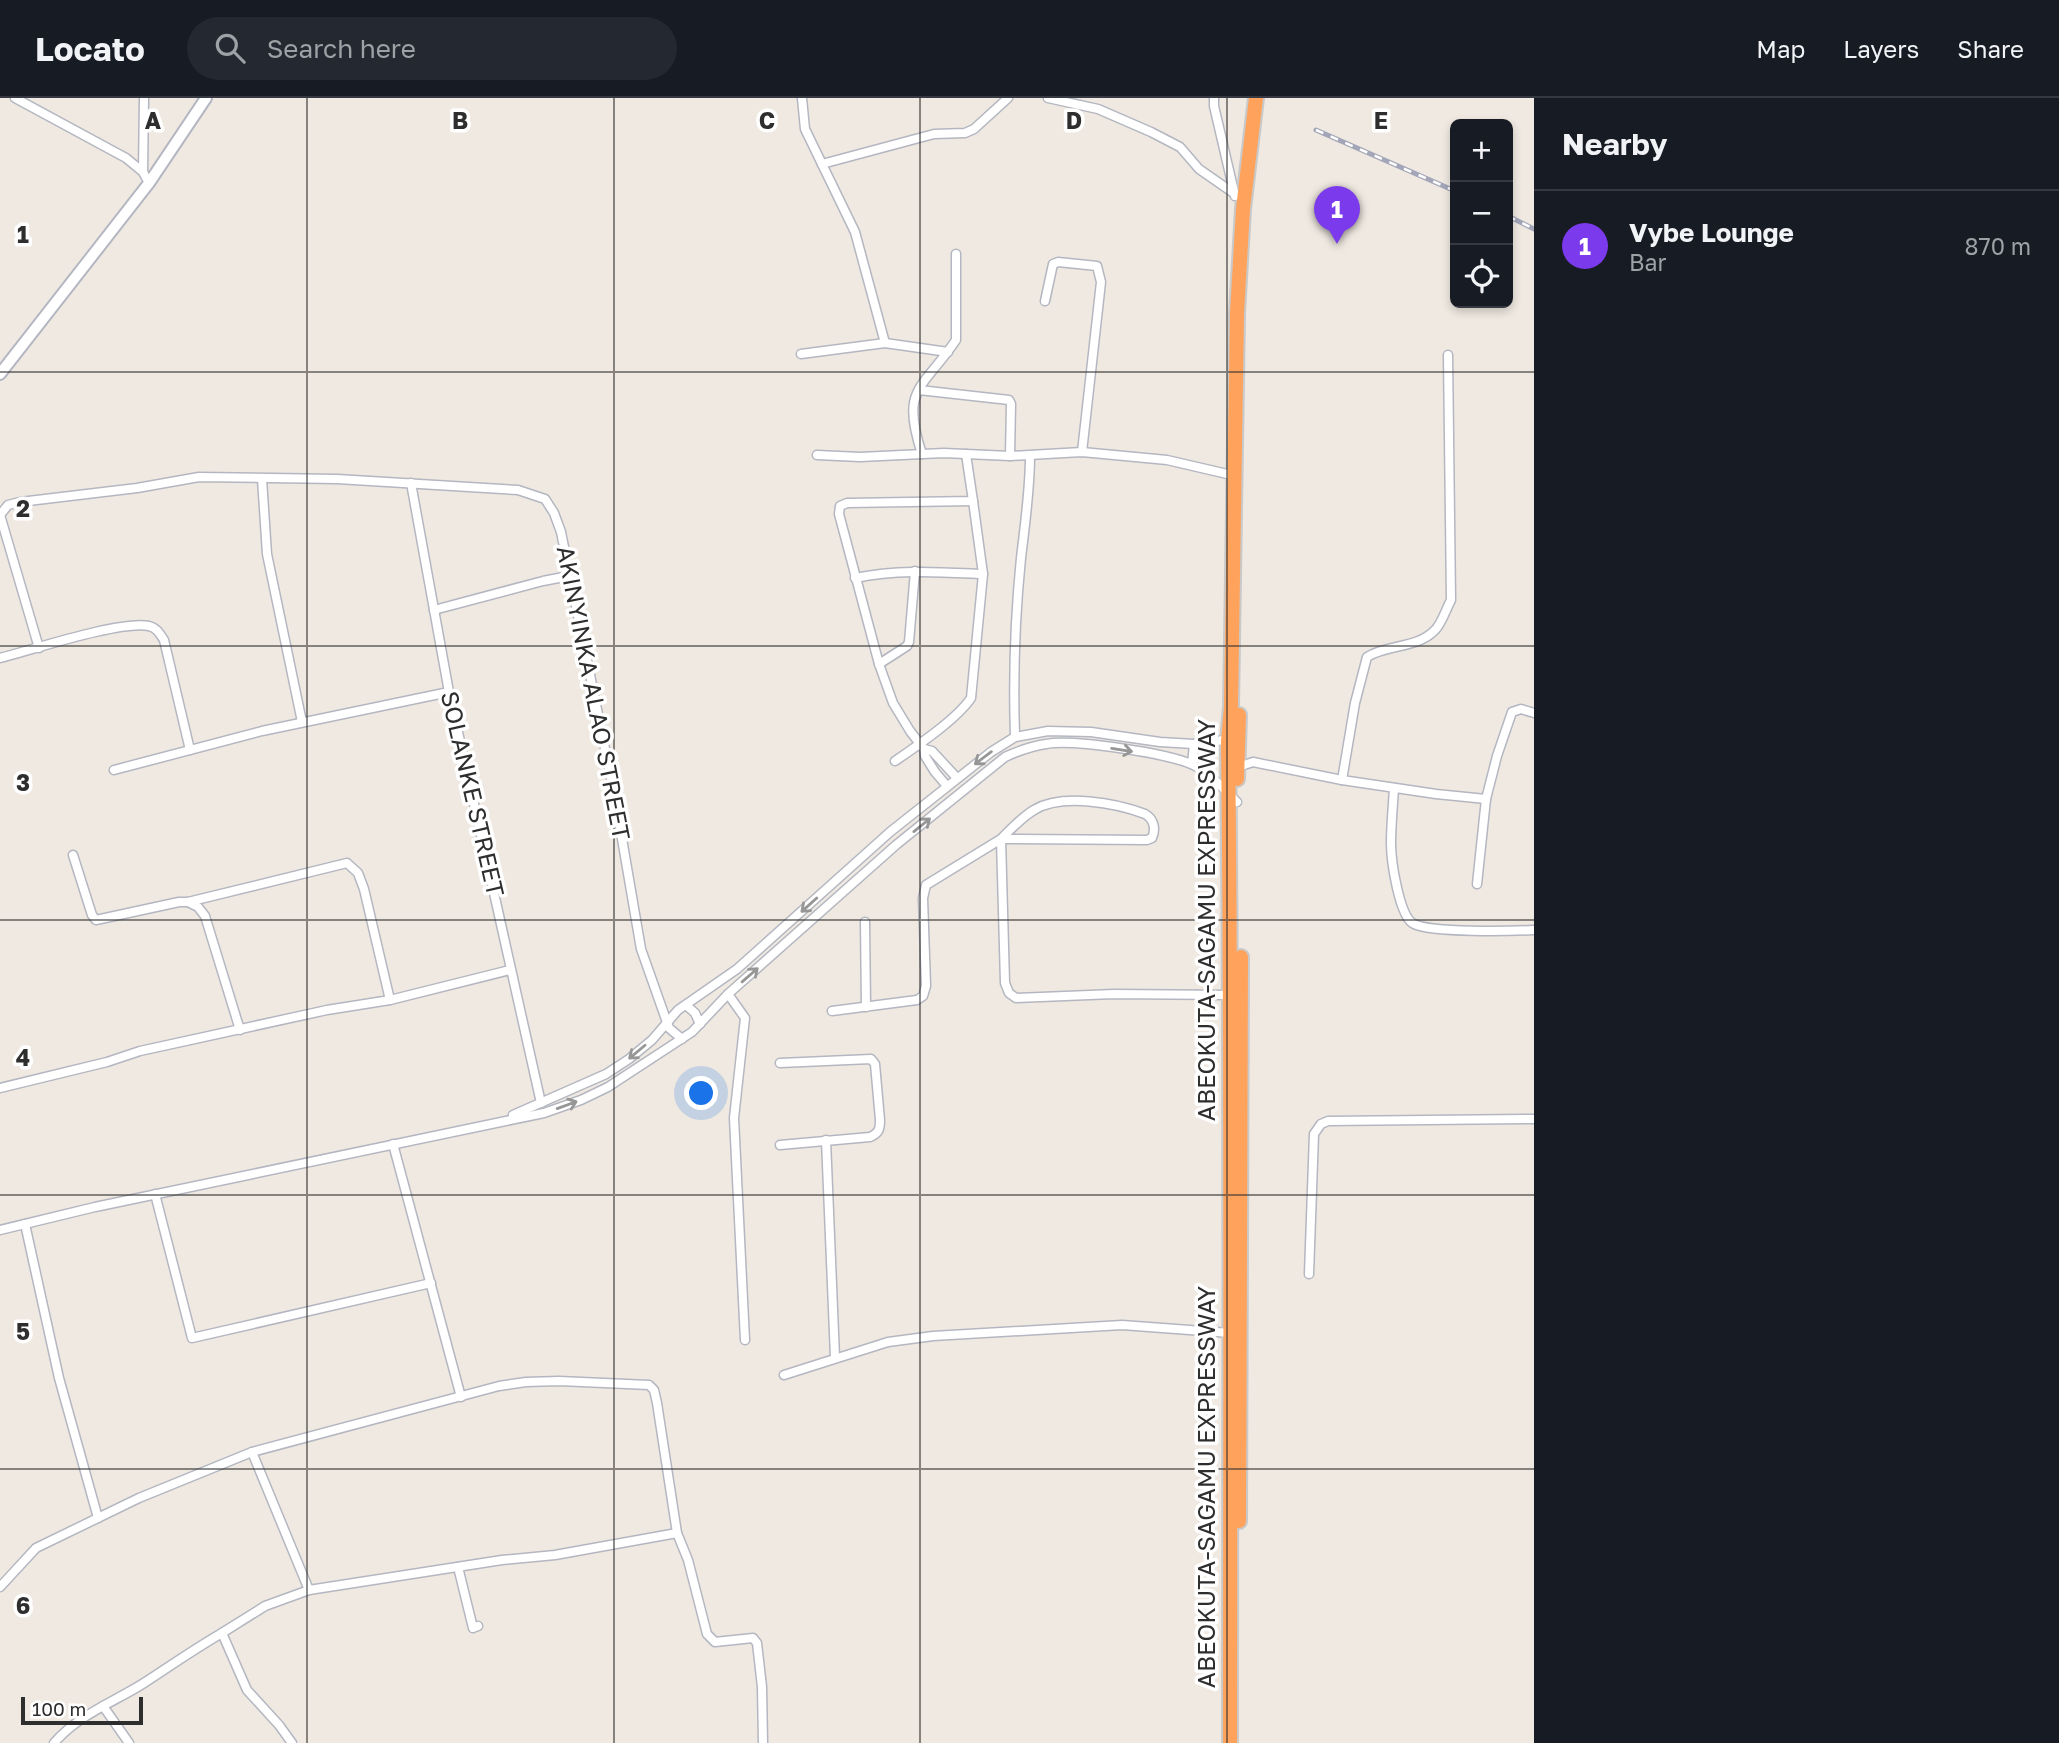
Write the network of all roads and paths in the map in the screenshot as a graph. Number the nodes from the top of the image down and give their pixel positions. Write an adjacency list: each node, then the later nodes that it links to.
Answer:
1 (15, 98): 11 (street)
2 (144, 98): 11 (street)
3 (206, 98): 12 (street)
4 (802, 98): 10 (street)
5 (1008, 98): 10 (street)
6 (1048, 98): 13 (street)
7 (1214, 98): 13 (street)
8 (1256, 98): 14 (highway, ABEOKUTA-SAGAMU EXPRESSWAY)
9 (1265, 98): 14 (highway, ABEOKUTA-SAGAMU EXPRESSWAY)
10 (822, 164): 17 (street)
11 (143, 172): 12 (street)
12 (149, 183): 21 (street)
13 (1234, 194): 14 (street)
14 (1247, 211): 29 (highway, ABEOKUTA-SAGAMU EXPRESSWAY); 45 (highway, ABEOKUTA-SAGAMU EXPRESSWAY)
15 (956, 254): 18 (street)
16 (1045, 301): 23 (street)
17 (884, 343): 18 (street); 19 (street)
18 (948, 352): 22 (street)
19 (801, 354)
20 (1448, 355): 56 (street)
21 (0, 374)
22 (919, 390): 24 (street); 27 (street)
23 (1082, 452): 28 (street); 29 (street)
24 (922, 454): 25 (street); 26 (street)
25 (966, 454): 27 (street); 32 (street)
26 (817, 455)
27 (1010, 456): 28 (street)
28 (1030, 456): 44 (street)
29 (1236, 476): 45 (highway, ABEOKUTA-SAGAMU EXPRESSWAY)
30 (262, 479): 31 (street, AKINYINKA ALAO STREET); 38 (street, AKINYINKA ALAO STREET); 43 (street)
31 (411, 483): 35 (street, AKINYINKA ALAO STREET); 37 (street, SOLANKE STREET)
32 (973, 501): 34 (street); 36 (street)
33 (915, 571): 34 (street); 36 (street); 40 (street)
34 (983, 574): 48 (street)
35 (569, 576): 37 (street); 74 (street, AKINYINKA ALAO STREET)
36 (855, 578): 40 (street)
37 (434, 610): 41 (street, SOLANKE STREET)
38 (39, 648): 39 (street); 49 (street)
39 (0, 658)
40 (879, 664): 48 (street)
41 (449, 692): 43 (street); 67 (street, SOLANKE STREET)
42 (1534, 713): 60 (street)
43 (302, 722): 49 (street)
44 (1015, 737): 46 (street); 55 (street, one-way to 55)
45 (1233, 739): 47 (street); 53 (highway, ABEOKUTA-SAGAMU EXPRESSWAY); 59 (highway, ABEOKUTA-SAGAMU EXPRESSWAY)
46 (1160, 742): 47 (street); 50 (street)
47 (1194, 744): 52 (street)
48 (922, 746): 51 (street); 55 (street); 57 (street)
49 (190, 750): 54 (street)
50 (1158, 756): 52 (street); 68 (street, one-way to 50)
51 (895, 761)
52 (1192, 764): 59 (street)
53 (1238, 767): 56 (street); 59 (highway, ABEOKUTA-SAGAMU EXPRESSWAY)
54 (114, 770)
55 (957, 778): 57 (street)
56 (1342, 780): 58 (street)
57 (947, 786): 71 (street, one-way to 71)
58 (1394, 788): 60 (street); 66 (street)
59 (1233, 798): 69 (highway, ABEOKUTA-SAGAMU EXPRESSWAY); 110 (highway, ABEOKUTA-SAGAMU EXPRESSWAY)
60 (1486, 799): 63 (street)
61 (1001, 839): 61 (street); 69 (street); 72 (street)
62 (73, 855): 64 (street)
63 (1477, 884)
64 (188, 902): 70 (street); 76 (street)
65 (865, 922): 72 (street)
66 (1534, 930)
67 (510, 970): 70 (street); 80 (street, SOLANKE STREET)
68 (729, 994): 75 (street); 92 (street)
69 (1230, 995): 91 (highway, ABEOKUTA-SAGAMU EXPRESSWAY)
70 (390, 1000): 76 (street)
71 (686, 1005): 74 (street); 75 (street)
72 (866, 1007): 73 (street)
73 (832, 1012)
74 (667, 1021): 77 (street, AKINYINKA ALAO STREET); 80 (street, one-way to 80)
75 (700, 1024): 77 (street)
76 (240, 1030): 79 (street)
77 (682, 1040): 82 (street, one-way to 77)
78 (779, 1063): 83 (street)
79 (0, 1088)
80 (541, 1103): 82 (street)
81 (1534, 1119): 89 (street)
82 (500, 1121): 84 (street)
83 (826, 1140): 85 (street); 93 (street)
84 (393, 1144): 86 (street); 90 (street)
85 (780, 1145)
86 (155, 1194): 87 (street); 90 (street)
87 (25, 1224): 88 (street); 97 (street)
88 (0, 1230)
89 (1309, 1274)
90 (431, 1283): 95 (street)
91 (1230, 1333): 93 (street); 109 (highway, ABEOKUTA-SAGAMU EXPRESSWAY)
92 (745, 1340)
93 (835, 1357): 94 (street)
94 (784, 1374)
95 (461, 1397): 96 (street); 98 (street)
96 (252, 1452): 97 (street); 101 (street)
97 (98, 1518): 100 (street)
98 (677, 1533): 99 (street); 108 (street)
99 (458, 1567): 101 (street); 102 (street)
100 (0, 1587)
101 (309, 1590): 103 (street)
102 (478, 1626)
103 (222, 1633): 104 (street); 107 (street)
104 (103, 1706): 105 (street); 106 (street)
105 (54, 1743)
106 (129, 1743)
107 (292, 1743)
108 (763, 1743)
109 (1230, 1743)
110 (1238, 1743)

